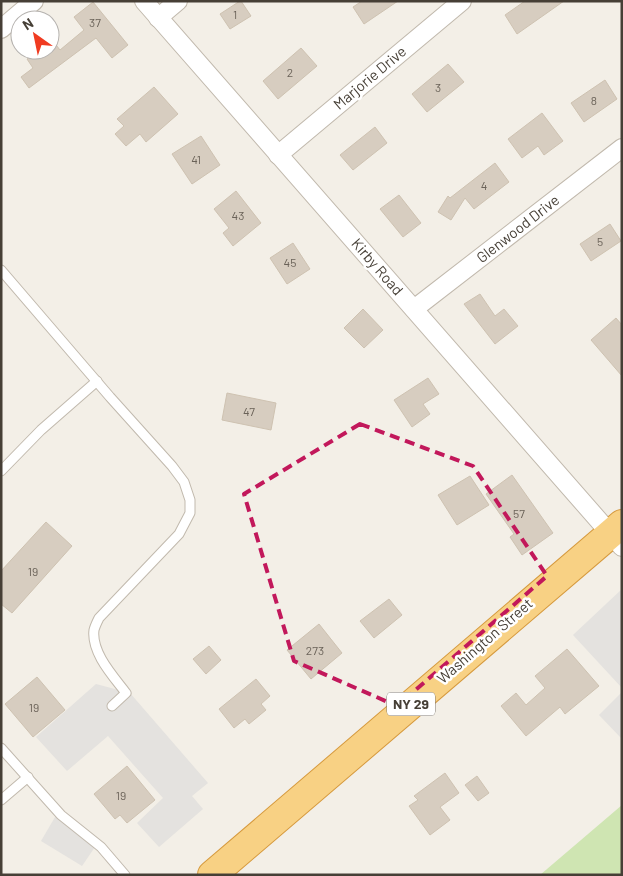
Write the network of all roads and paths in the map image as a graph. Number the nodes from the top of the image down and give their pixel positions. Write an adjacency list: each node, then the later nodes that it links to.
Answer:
1 (34, 1): 6 (street)
2 (144, 1): 5 (street, Kirby Road)
3 (178, 1): 5 (street)
4 (462, 1): 8 (street, Marjorie Drive)
5 (158, 18): 8 (street, Kirby Road)
6 (1, 29)
7 (622, 148): 10 (street, Glenwood Drive)
8 (278, 155): 10 (street, Kirby Road)
9 (1, 270): 11 (lane)
10 (414, 309): 13 (street, Kirby Road)
11 (97, 381): 12 (lane); 14 (lane)
12 (1, 471)
13 (618, 535): 19 (highway, Washington Street / NY 29)
14 (112, 706)
15 (1, 748): 16 (lane)
16 (28, 777): 17 (lane); 18 (lane)
17 (1, 800)
18 (125, 875)
19 (212, 875)

